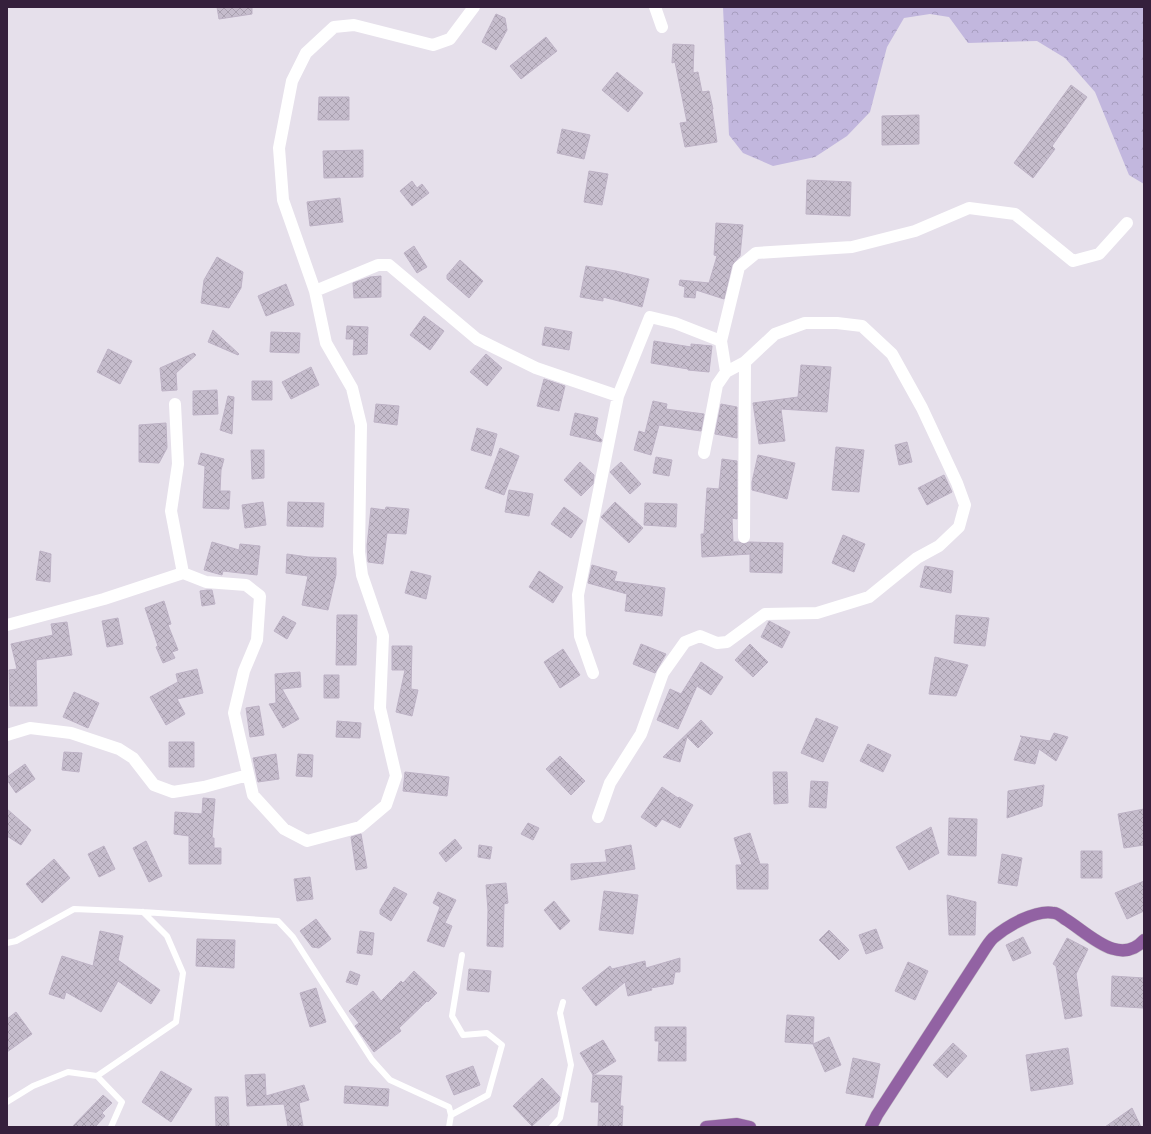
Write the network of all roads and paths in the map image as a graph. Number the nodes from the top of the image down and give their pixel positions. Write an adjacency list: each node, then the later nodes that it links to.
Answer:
1 (474, 7): 5 (street)
2 (655, 7): 3 (street)
3 (662, 27)
4 (1127, 223): 6 (street)
5 (315, 291): 9 (street); 17 (street)
6 (721, 341): 8 (street); 9 (street)
7 (745, 362): 8 (street); 12 (street); 18 (street)
8 (726, 372): 11 (street)
9 (618, 396): 15 (street)
10 (175, 404): 13 (street)
11 (704, 453)
12 (744, 536)
13 (183, 573): 14 (street); 17 (street)
14 (7, 625)
15 (593, 673)
16 (7, 735): 17 (street)
17 (248, 775)
18 (598, 817)
19 (143, 912): 21 (lane); 24 (lane); 26 (lane)
20 (1144, 940): 32 (main road)
21 (7, 943)
22 (462, 955): 26 (lane)
23 (563, 1002): 29 (lane)
24 (97, 1076): 25 (lane); 27 (lane)
25 (7, 1102)
26 (451, 1115): 28 (lane)
27 (111, 1127)
28 (449, 1127)
29 (552, 1127)
30 (706, 1127): 31 (main road)
31 (750, 1127)
32 (871, 1127)

